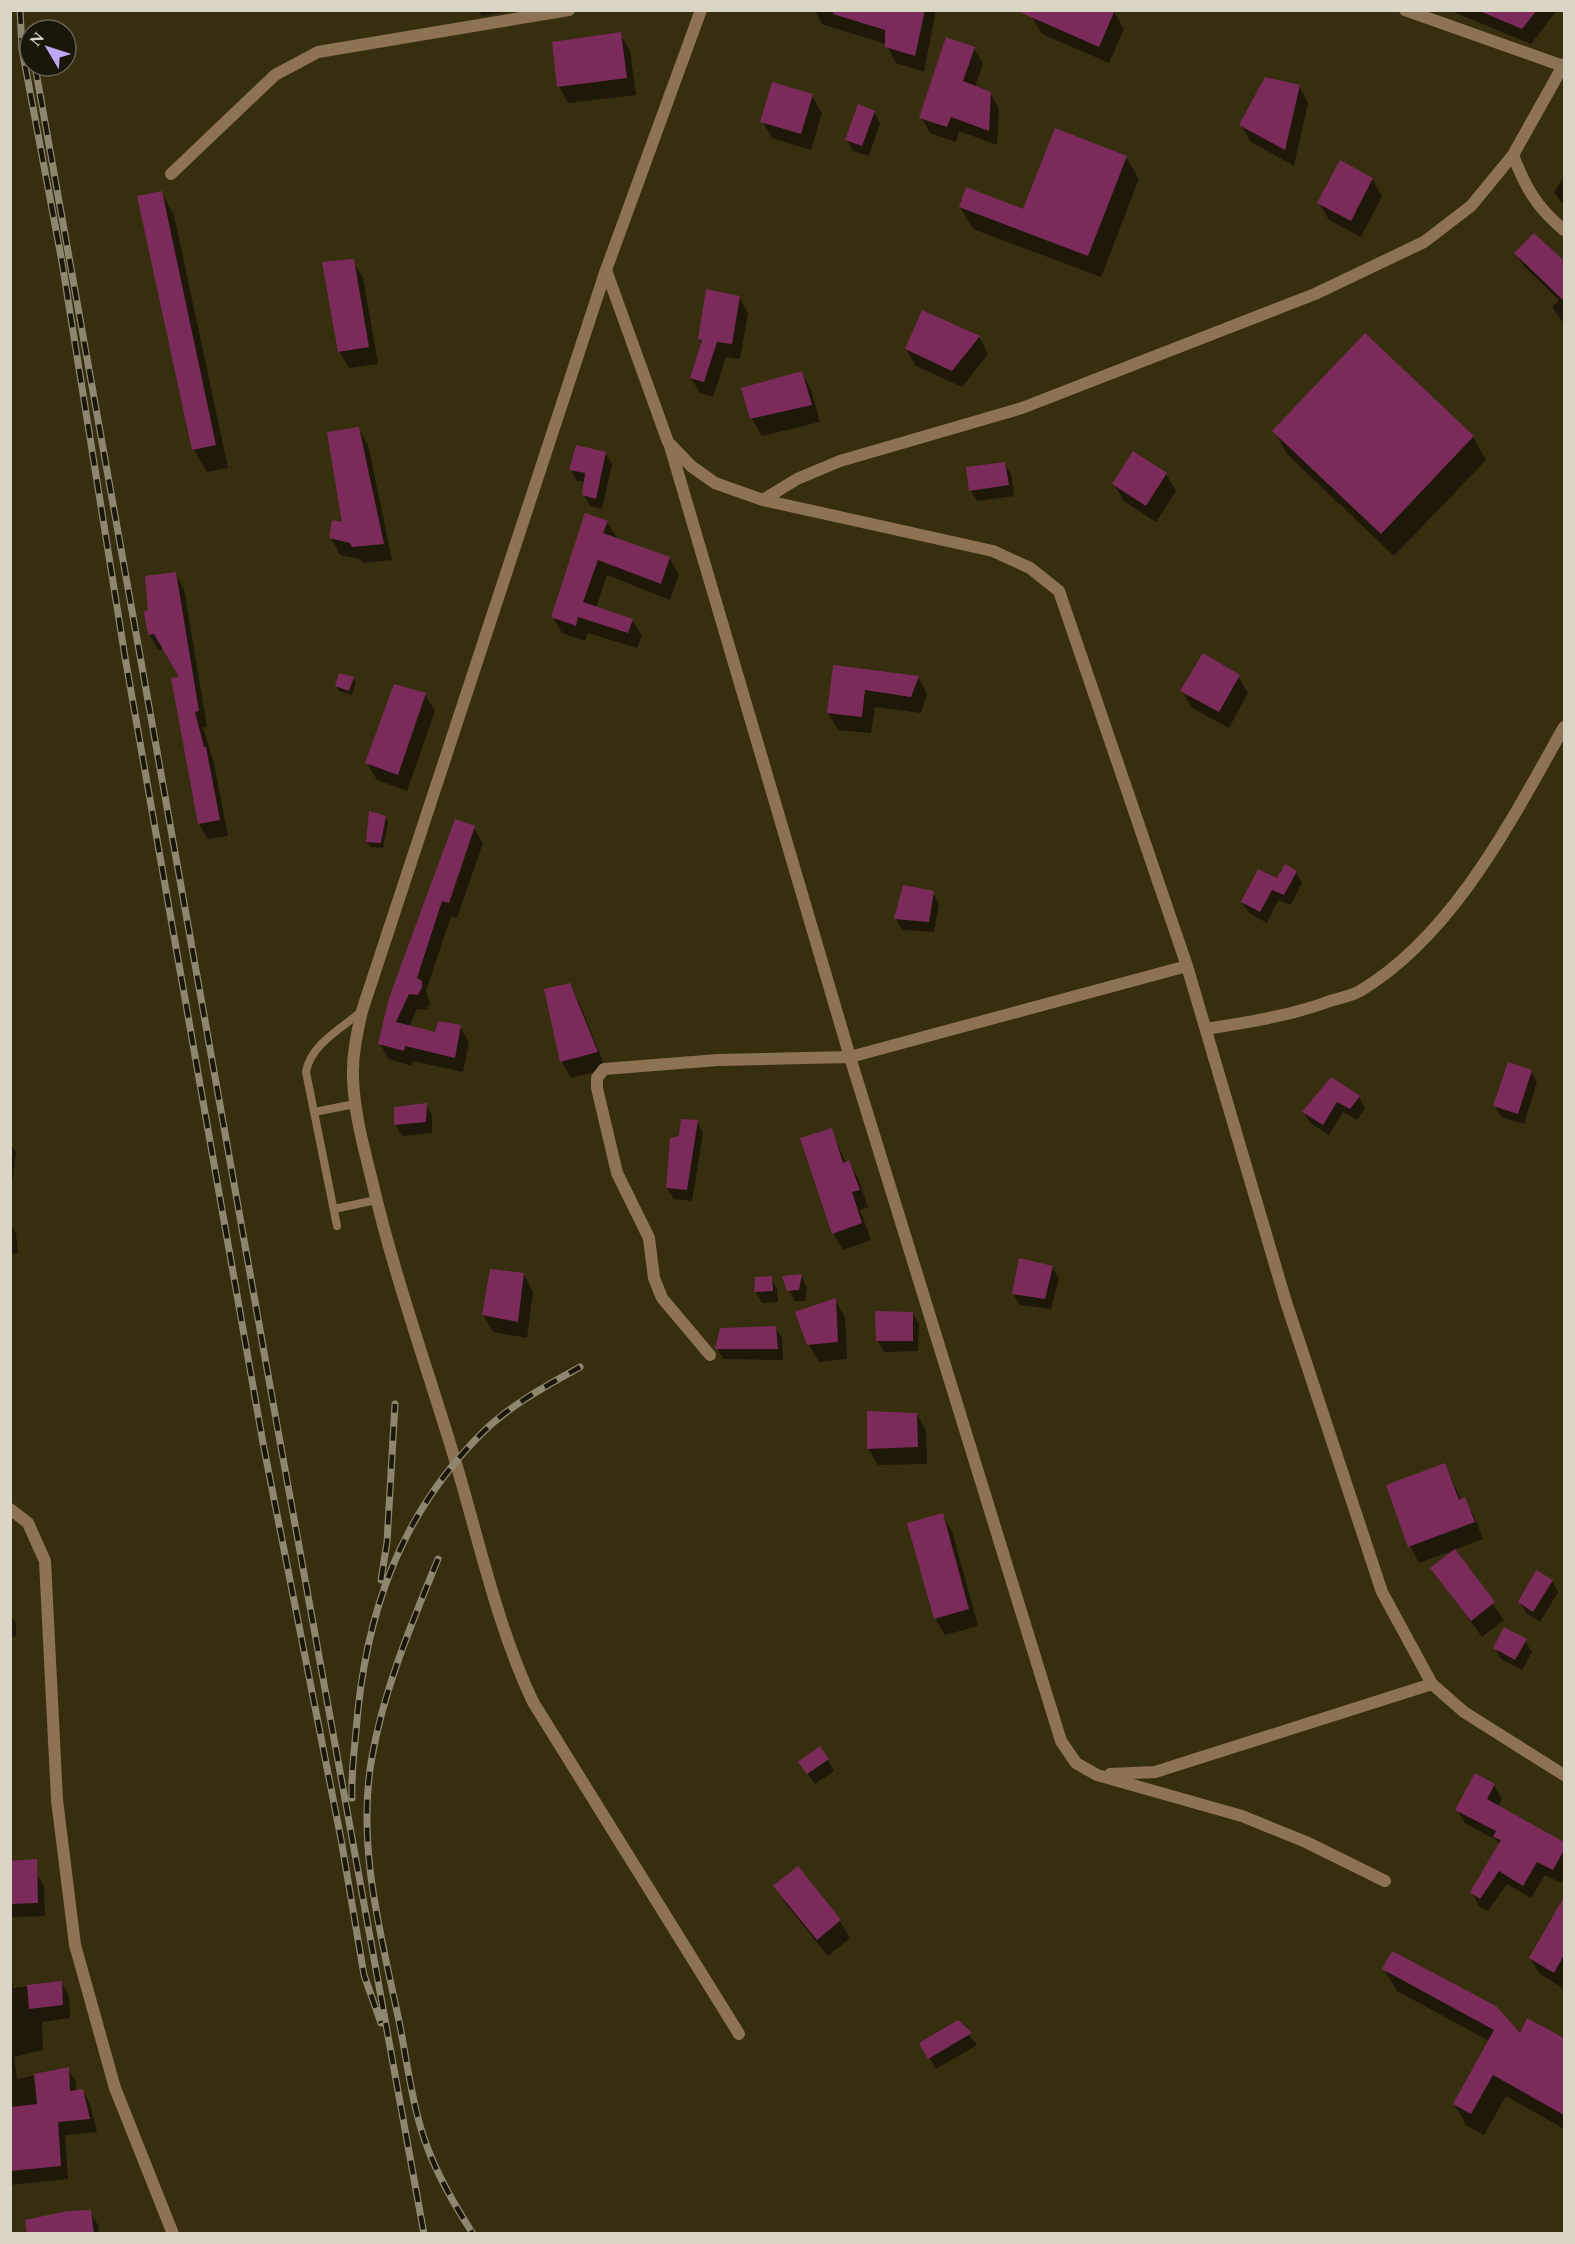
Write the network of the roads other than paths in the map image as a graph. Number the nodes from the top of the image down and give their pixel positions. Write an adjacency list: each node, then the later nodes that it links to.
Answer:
1 (569, 10): 6 (street)
2 (1405, 10): 4 (street)
3 (697, 11): 8 (street)
4 (1564, 65): 5 (street)
5 (1513, 155): 7 (street); 10 (street)
6 (171, 174)
7 (1564, 230)
8 (606, 270): 9 (street); 13 (street)
9 (668, 441): 10 (street); 15 (street)
10 (763, 500): 12 (street)
11 (1564, 727): 14 (street)
12 (1187, 966): 14 (street); 15 (street)
13 (362, 1011): 16 (street); 17 (lane)
14 (1206, 1029): 23 (street)
15 (850, 1057): 21 (street); 24 (street)
16 (355, 1104): 17 (lane); 18 (street)
17 (314, 1112): 19 (lane)
18 (376, 1200): 19 (lane); 27 (street)
19 (334, 1209): 20 (lane)
20 (337, 1226)
21 (710, 1355)
22 (10, 1509): 28 (street)
23 (1432, 1684): 24 (street); 25 (street)
24 (1097, 1774): 26 (street)
25 (1564, 1775)
26 (1385, 1881)
27 (739, 2034)
28 (173, 2234)

